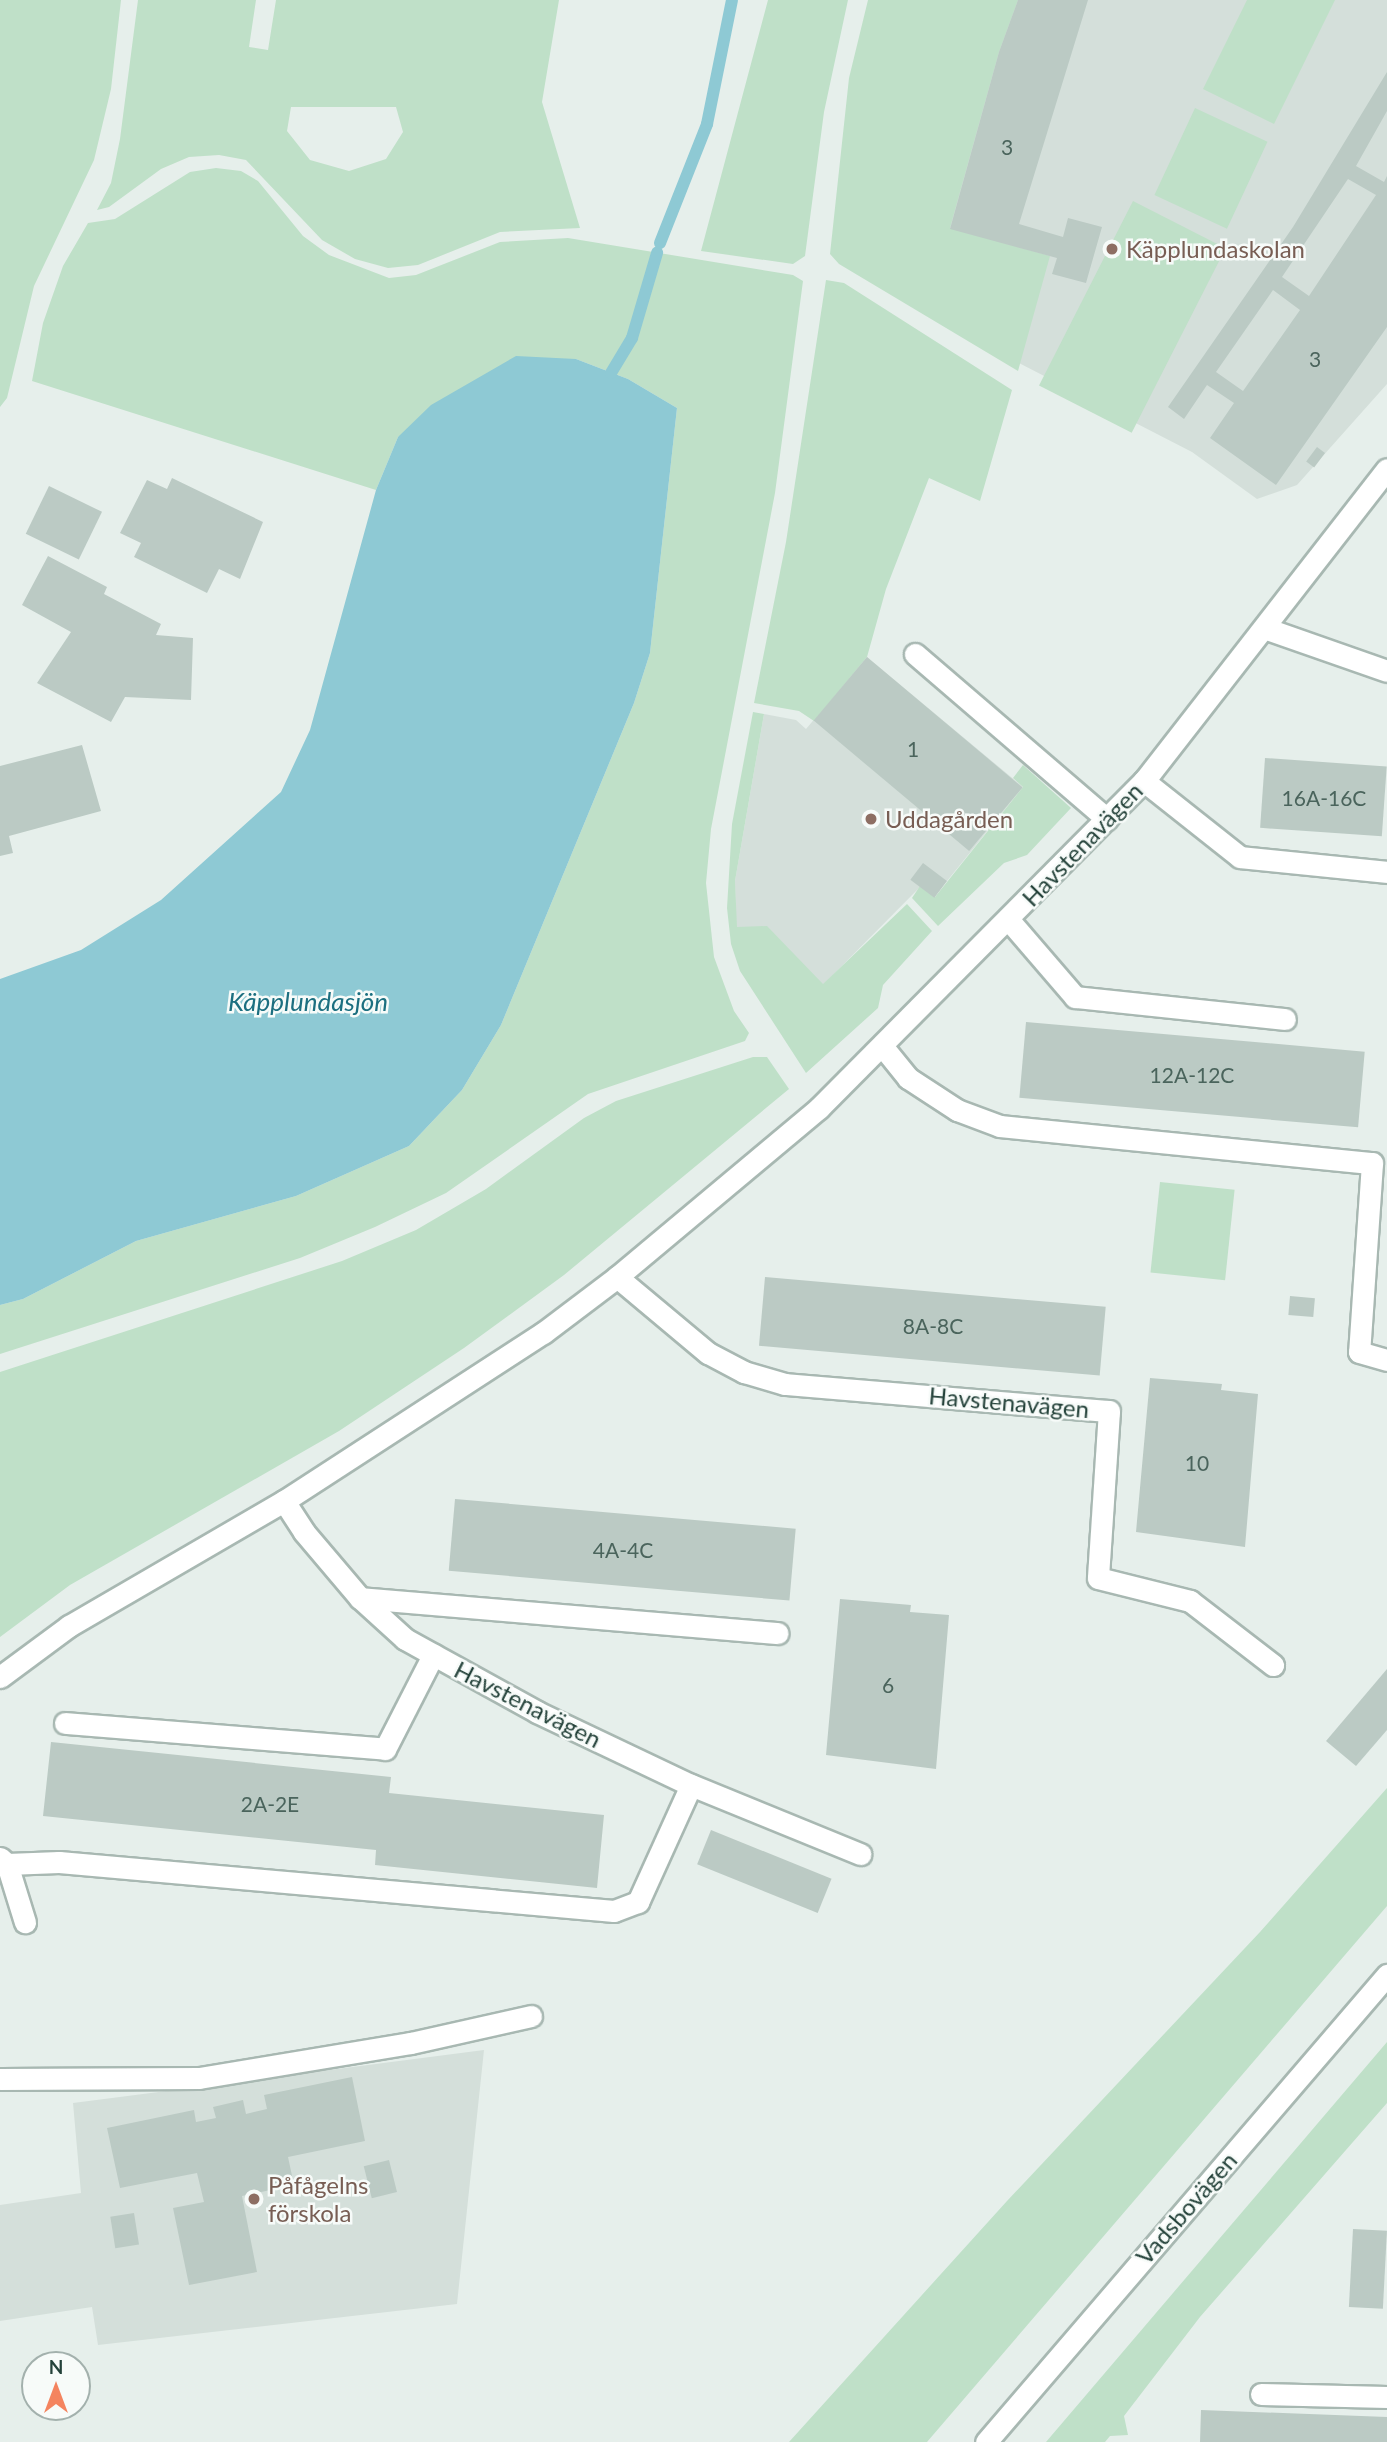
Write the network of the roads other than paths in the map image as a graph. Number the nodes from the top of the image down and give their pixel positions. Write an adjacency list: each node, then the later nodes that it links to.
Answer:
1 (1387, 469): 2 (street, Havstenavägen)
2 (1268, 628): 4 (street); 5 (street, Havstenavägen)
3 (915, 654): 6 (street)
4 (1387, 671)
5 (1144, 781): 6 (street, Havstenavägen); 7 (street)
6 (1107, 819): 8 (street, Havstenavägen)
7 (1387, 872)
8 (1009, 919): 9 (street); 10 (street, Havstenavägen)
9 (1285, 1019)
10 (883, 1047): 11 (street, Havstenavägen); 12 (street)
11 (617, 1278): 13 (street, Havstenavägen); 17 (street, Havstenavägen)
12 (1387, 1360)
13 (284, 1501): 14 (street, Havstenavägen); 18 (street, Havstenavägen)
14 (360, 1598): 15 (street); 16 (street, Havstenavägen)
15 (778, 1633)
16 (433, 1655): 19 (street); 20 (street, Havstenavägen)
17 (1273, 1665)
18 (0, 1677)
19 (65, 1723)
20 (691, 1785): 21 (street, Havstenavägen); 22 (street)
21 (860, 1854)
22 (4, 1861): 23 (street)
23 (25, 1922)
24 (1387, 1975): 29 (street, Vadsbovägen)
25 (531, 2017): 26 (street)
26 (0, 2079)
27 (1261, 2394): 28 (street)
28 (1387, 2397)
29 (986, 2442)

